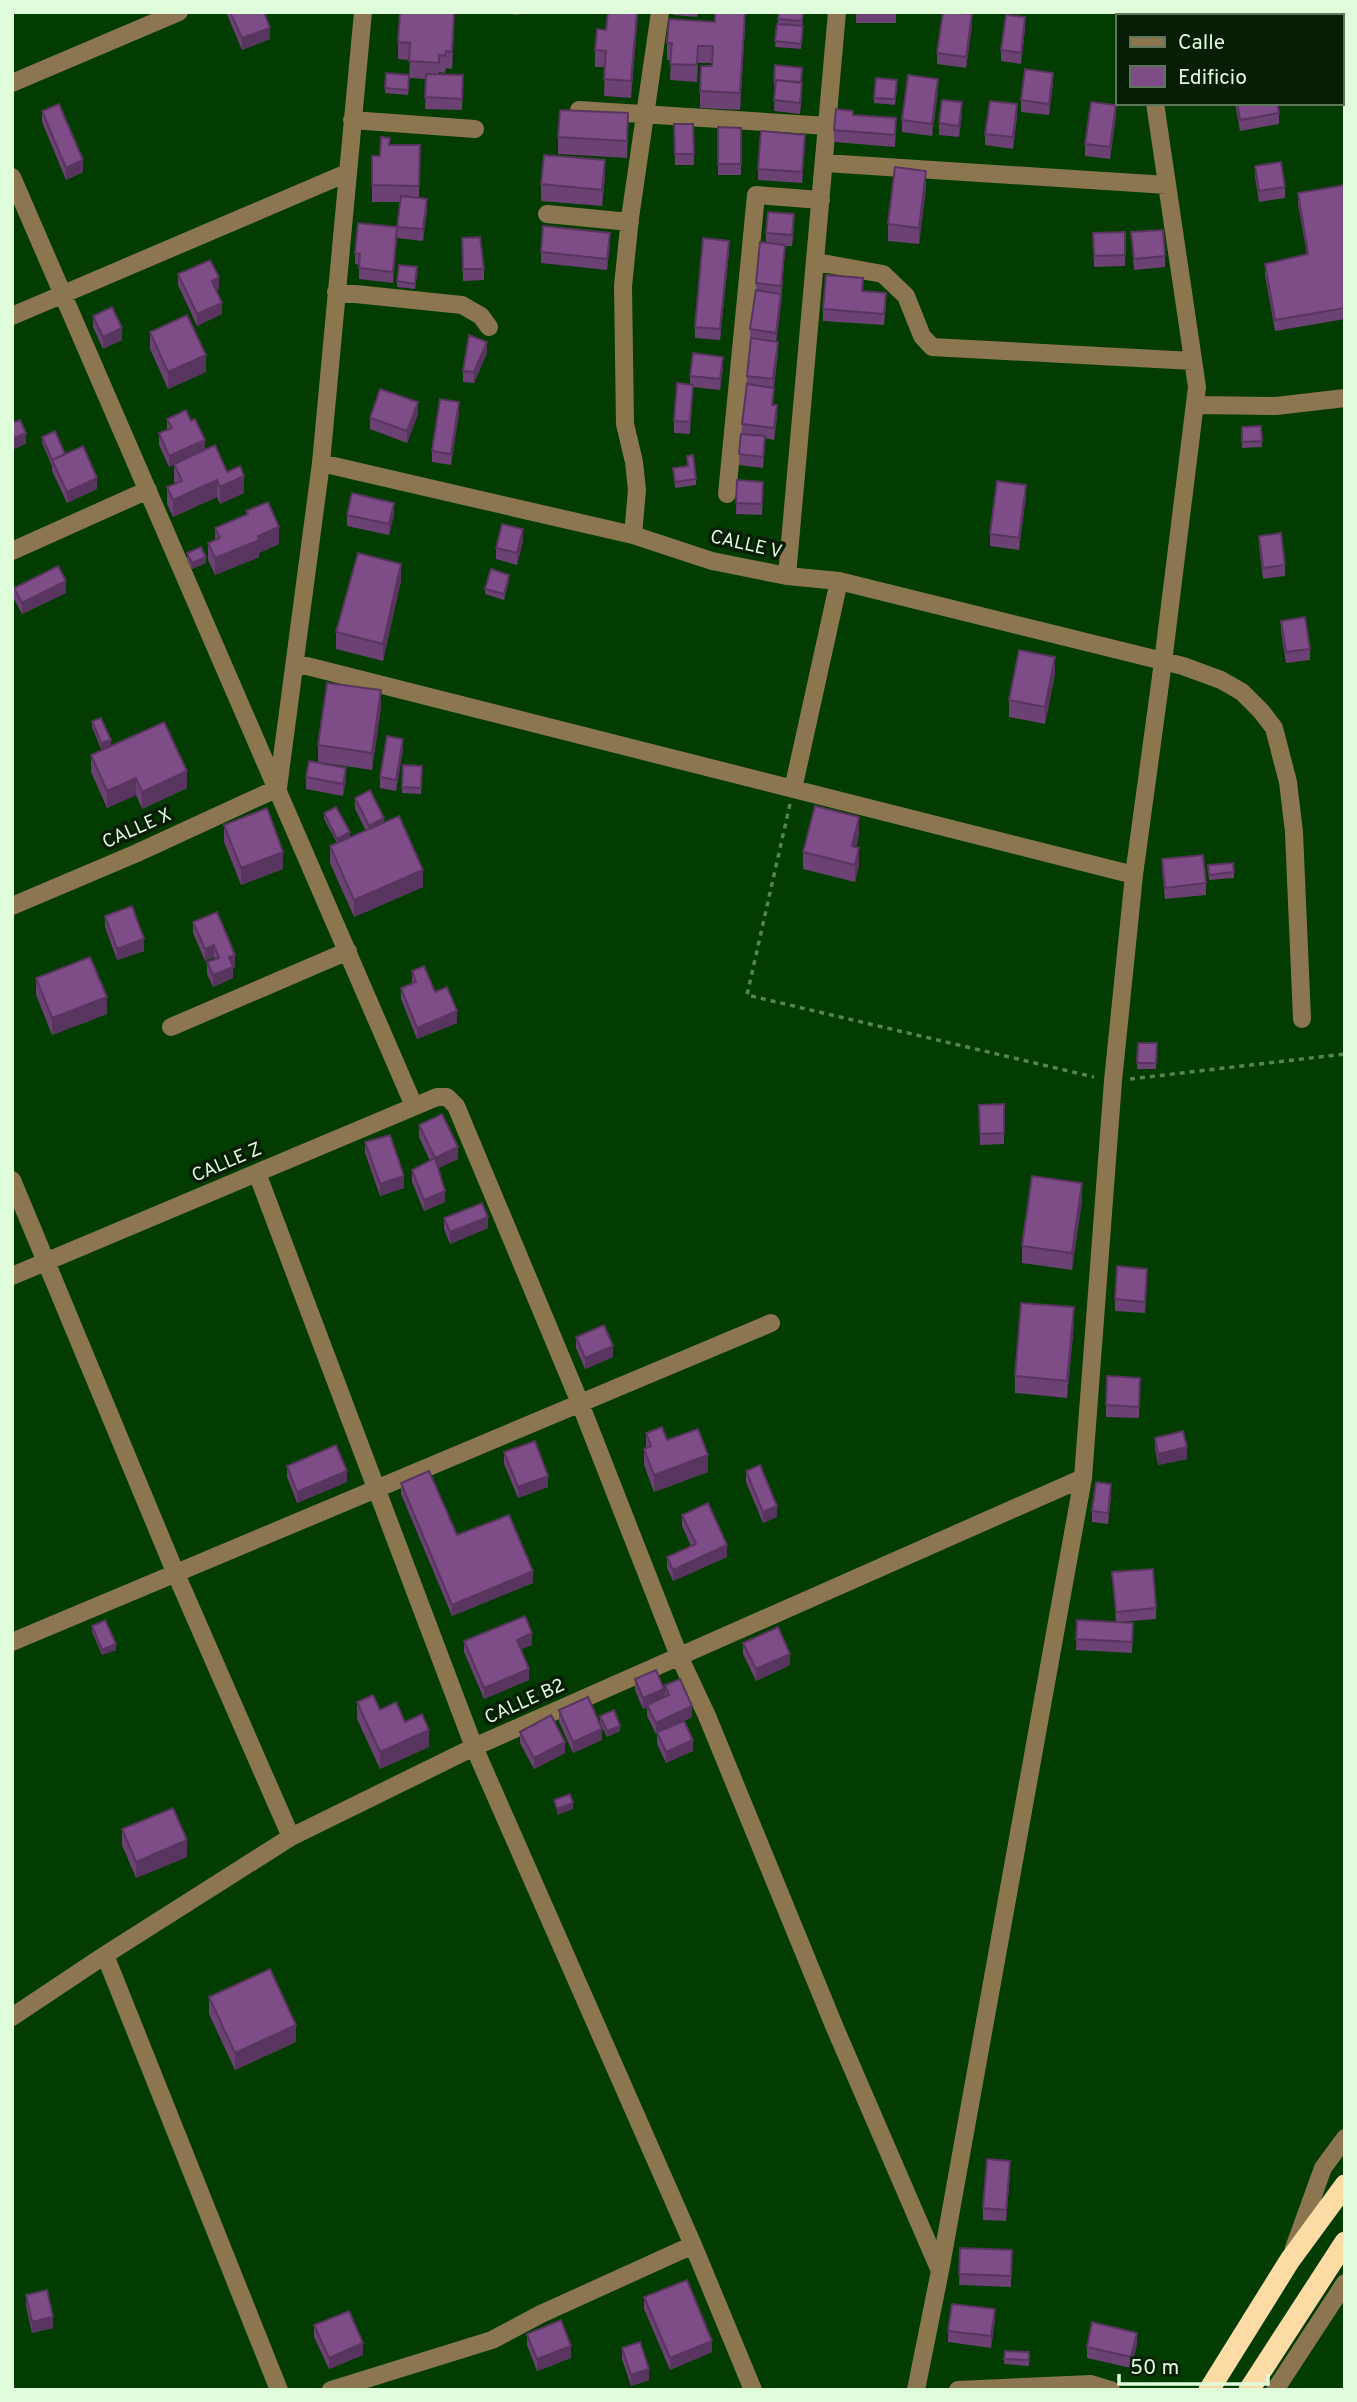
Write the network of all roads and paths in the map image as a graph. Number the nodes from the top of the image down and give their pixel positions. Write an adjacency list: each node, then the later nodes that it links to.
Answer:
1 (363, 12): 11 (street)
2 (660, 12): 10 (street)
3 (837, 12): 12 (street)
4 (1135, 12): 6 (street)
5 (171, 14): 7 (street)
6 (1141, 14)
7 (12, 83)
8 (1155, 105): 17 (street)
9 (579, 110): 10 (street)
10 (645, 113): 12 (street); 20 (street)
11 (352, 120): 13 (street); 15 (street)
12 (828, 126): 14 (street)
13 (475, 129)
14 (825, 163): 17 (street); 18 (street)
15 (347, 173): 22 (street); 23 (street)
16 (12, 177): 23 (street)
17 (1167, 185): 26 (street)
18 (821, 200): 21 (street); 31 (street)
19 (547, 214): 20 (street)
20 (630, 222): 32 (street)
21 (816, 262): 26 (street); 34 (street)
22 (336, 292): 25 (street); 29 (street)
23 (63, 293): 24 (street); 30 (street)
24 (12, 316)
25 (489, 327)
26 (1193, 361): 28 (street)
27 (1345, 398): 28 (street)
28 (1195, 405): 36 (street)
29 (321, 463): 32 (street, CALLE V); 37 (street)
30 (148, 491): 33 (street); 38 (street)
31 (727, 494)
32 (634, 535): 34 (street, CALLE V)
33 (12, 551)
34 (787, 576): 35 (street, CALLE V)
35 (839, 581): 36 (street, CALLE V); 39 (street)
36 (1163, 662): 40 (street); 43 (street, CALLE V)
37 (295, 663): 38 (street); 39 (street)
38 (278, 788): 41 (street, CALLE X); 42 (street)
39 (793, 789): 40 (street); 46 (path)
40 (1134, 875): 46 (street)
41 (14, 901)
42 (348, 951): 44 (street); 47 (street)
43 (1302, 1019)
44 (171, 1027)
45 (1345, 1054): 46 (path)
46 (1113, 1081): 54 (street)
47 (414, 1106): 48 (street, CALLE Z); 53 (street, CALLE Z)
48 (257, 1172): 50 (street, CALLE Z); 55 (street)
49 (12, 1180): 50 (street)
50 (47, 1262): 51 (street, CALLE Z); 56 (street)
51 (12, 1276)
52 (771, 1323): 53 (street)
53 (580, 1403): 55 (street); 58 (street)
54 (1083, 1478): 58 (street, CALLE B2); 68 (street)
55 (376, 1489): 56 (street); 59 (street)
56 (176, 1574): 57 (street); 60 (street)
57 (12, 1642)
58 (679, 1656): 59 (street, CALLE B2); 68 (street)
59 (474, 1747): 60 (street, CALLE B2); 66 (street)
60 (291, 1838): 61 (street, CALLE B2)
61 (105, 1955): 62 (street, CALLE B2); 70 (street)
62 (12, 2017)
63 (1345, 2138): 67 (street)
64 (1345, 2185): 67 (highway)
65 (1345, 2242): 77 (highway)
66 (693, 2245): 71 (street); 72 (street)
67 (1290, 2260): 76 (highway)
68 (940, 2271): 73 (street)
69 (1345, 2283): 78 (street)
70 (279, 2390)
71 (331, 2390)
72 (753, 2390)
73 (916, 2390)
74 (958, 2390): 75 (street)
75 (1111, 2390)
76 (1209, 2390)
77 (1249, 2390)
78 (1275, 2390)

